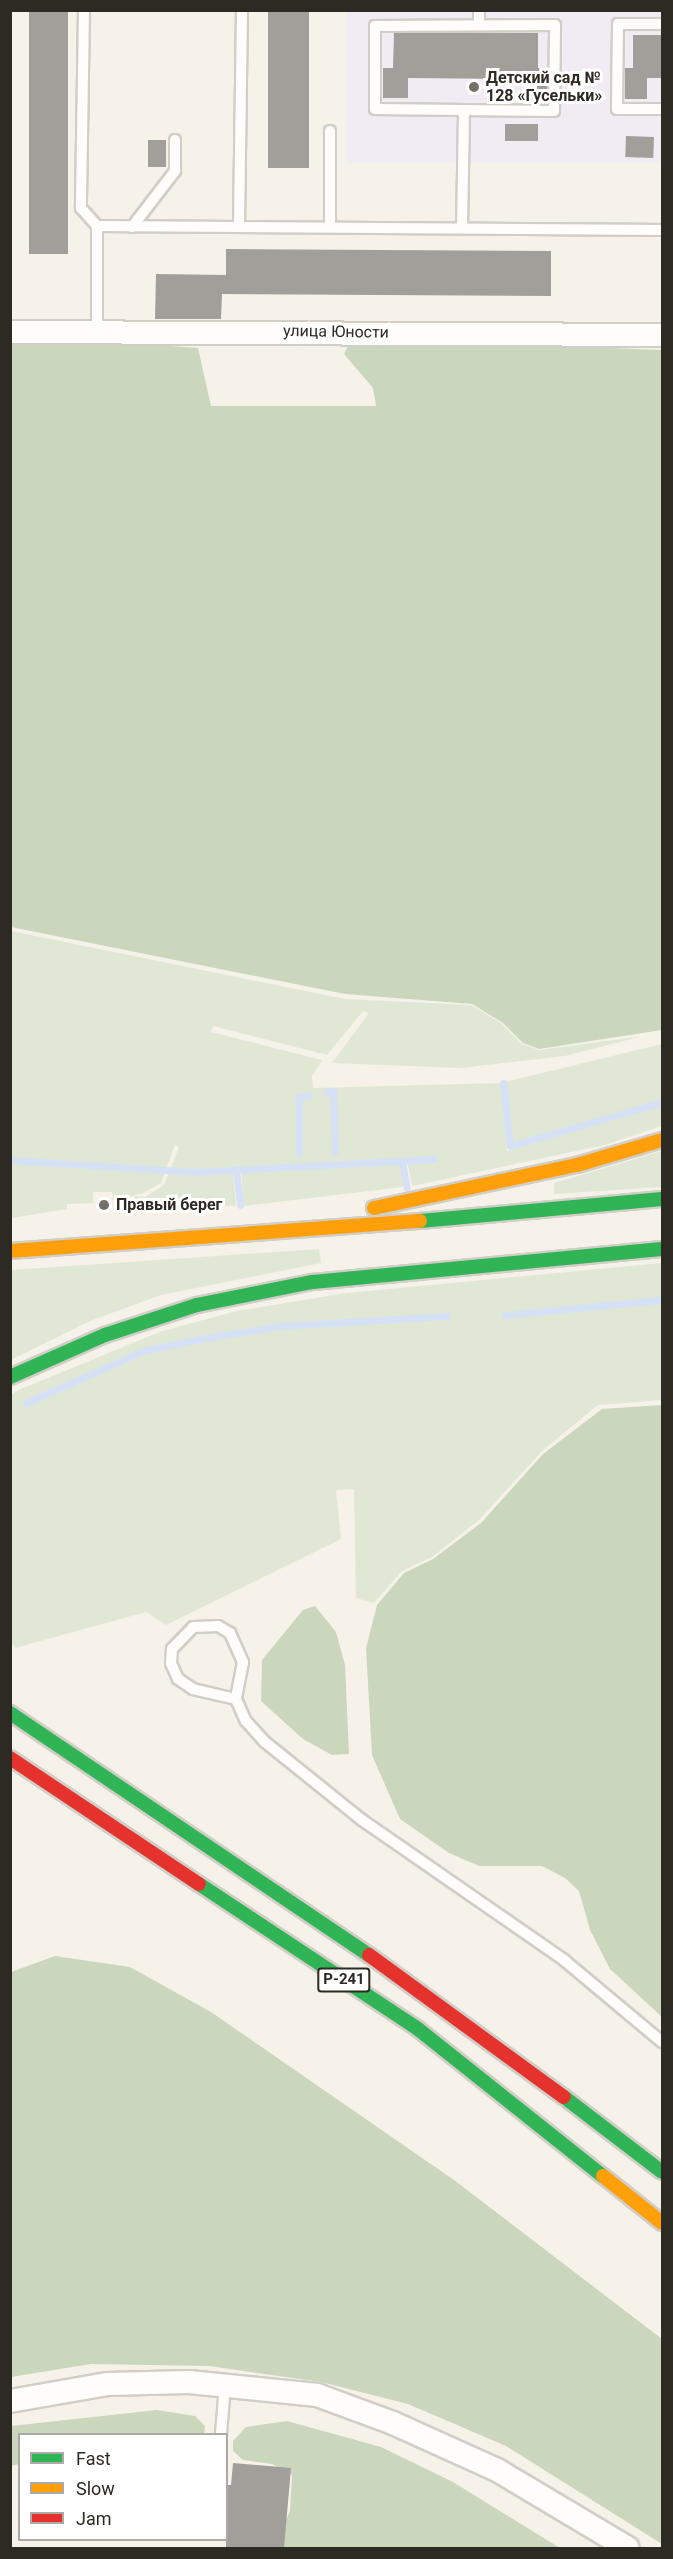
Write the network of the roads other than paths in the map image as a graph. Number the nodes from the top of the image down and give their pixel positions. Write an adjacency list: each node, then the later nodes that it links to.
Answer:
1 (84, 10): 10 (lane)
2 (242, 10): 12 (lane)
3 (480, 10): 5 (lane)
4 (663, 24): 6 (lane)
5 (479, 25): 7 (lane); 7 (lane)
6 (663, 109)
7 (464, 110): 14 (lane)
8 (330, 131): 13 (lane)
9 (175, 140): 11 (lane)
10 (98, 226): 11 (lane); 16 (lane)
11 (132, 226): 12 (lane)
12 (239, 227): 13 (lane)
13 (330, 228): 14 (lane)
14 (462, 228): 15 (lane)
15 (663, 230)
16 (97, 329): 17 (street, улица Юности); 18 (street, улица Юности)
17 (10, 332)
18 (663, 335)
19 (663, 1140): 21 (main road)
20 (663, 1199): 21 (main road)
21 (261, 1232): 23 (main road)
22 (663, 1249): 24 (main road)
23 (10, 1251)
24 (10, 1377)
25 (236, 1699): 25 (lane); 28 (lane)
26 (10, 1713): 29 (main road, Р-241)
27 (10, 1758): 30 (main road, Р-241)
28 (663, 2042)
29 (663, 2172)
30 (663, 2223)
31 (225, 2385): 32 (street); 33 (lane); 34 (street)
32 (10, 2401)
33 (221, 2433)
34 (628, 2548)

